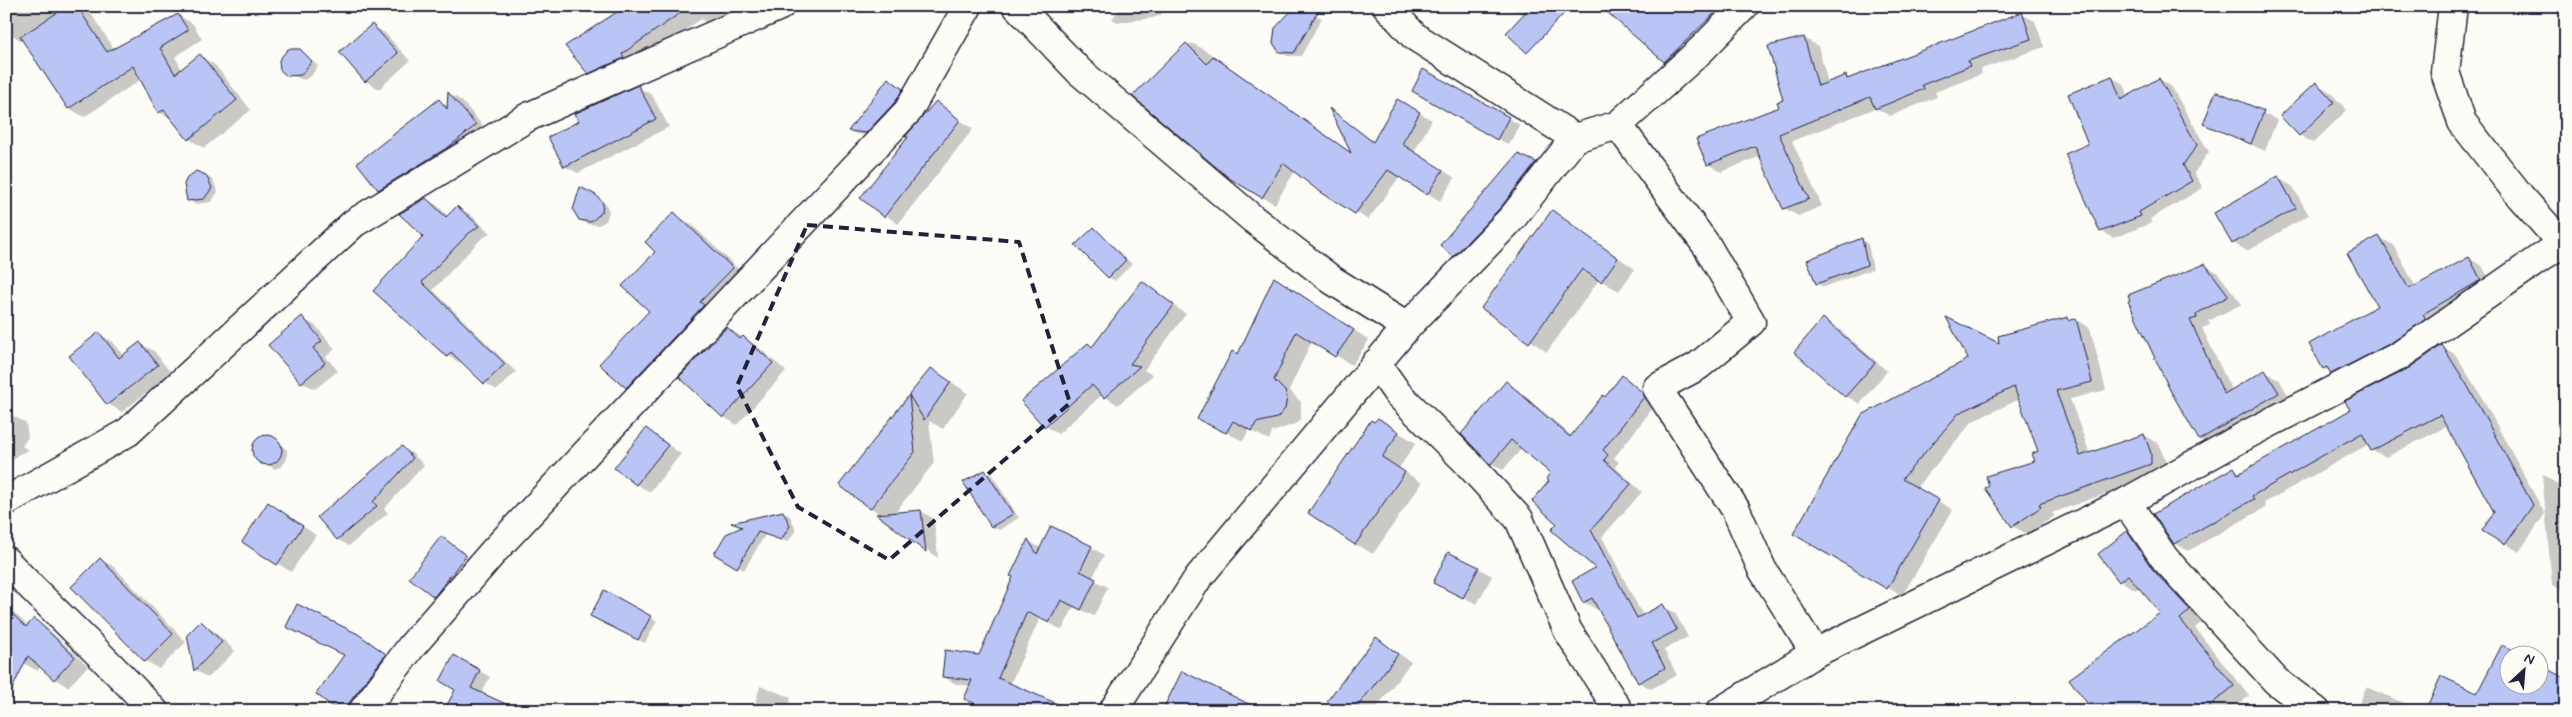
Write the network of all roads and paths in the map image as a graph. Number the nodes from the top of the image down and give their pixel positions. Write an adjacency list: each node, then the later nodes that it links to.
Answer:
1 (780, 6): 12 (street)
2 (968, 6): 17 (street)
3 (1016, 6): 10 (street)
4 (1387, 6): 8 (street)
5 (1744, 6): 7 (street)
6 (2453, 6): 9 (street)
7 (1618, 125): 8 (street); 15 (street)
8 (1575, 138): 10 (street)
9 (2564, 244): 13 (street)
10 (1407, 327): 11 (street)
11 (1376, 363): 18 (street); 19 (street)
12 (6, 501)
13 (2126, 502): 15 (street); 21 (street)
14 (6, 561): 16 (street)
15 (1815, 653): 20 (street)
16 (154, 711)
17 (363, 711)
18 (1113, 711)
19 (1619, 711)
20 (1721, 711)
21 (2316, 711)

